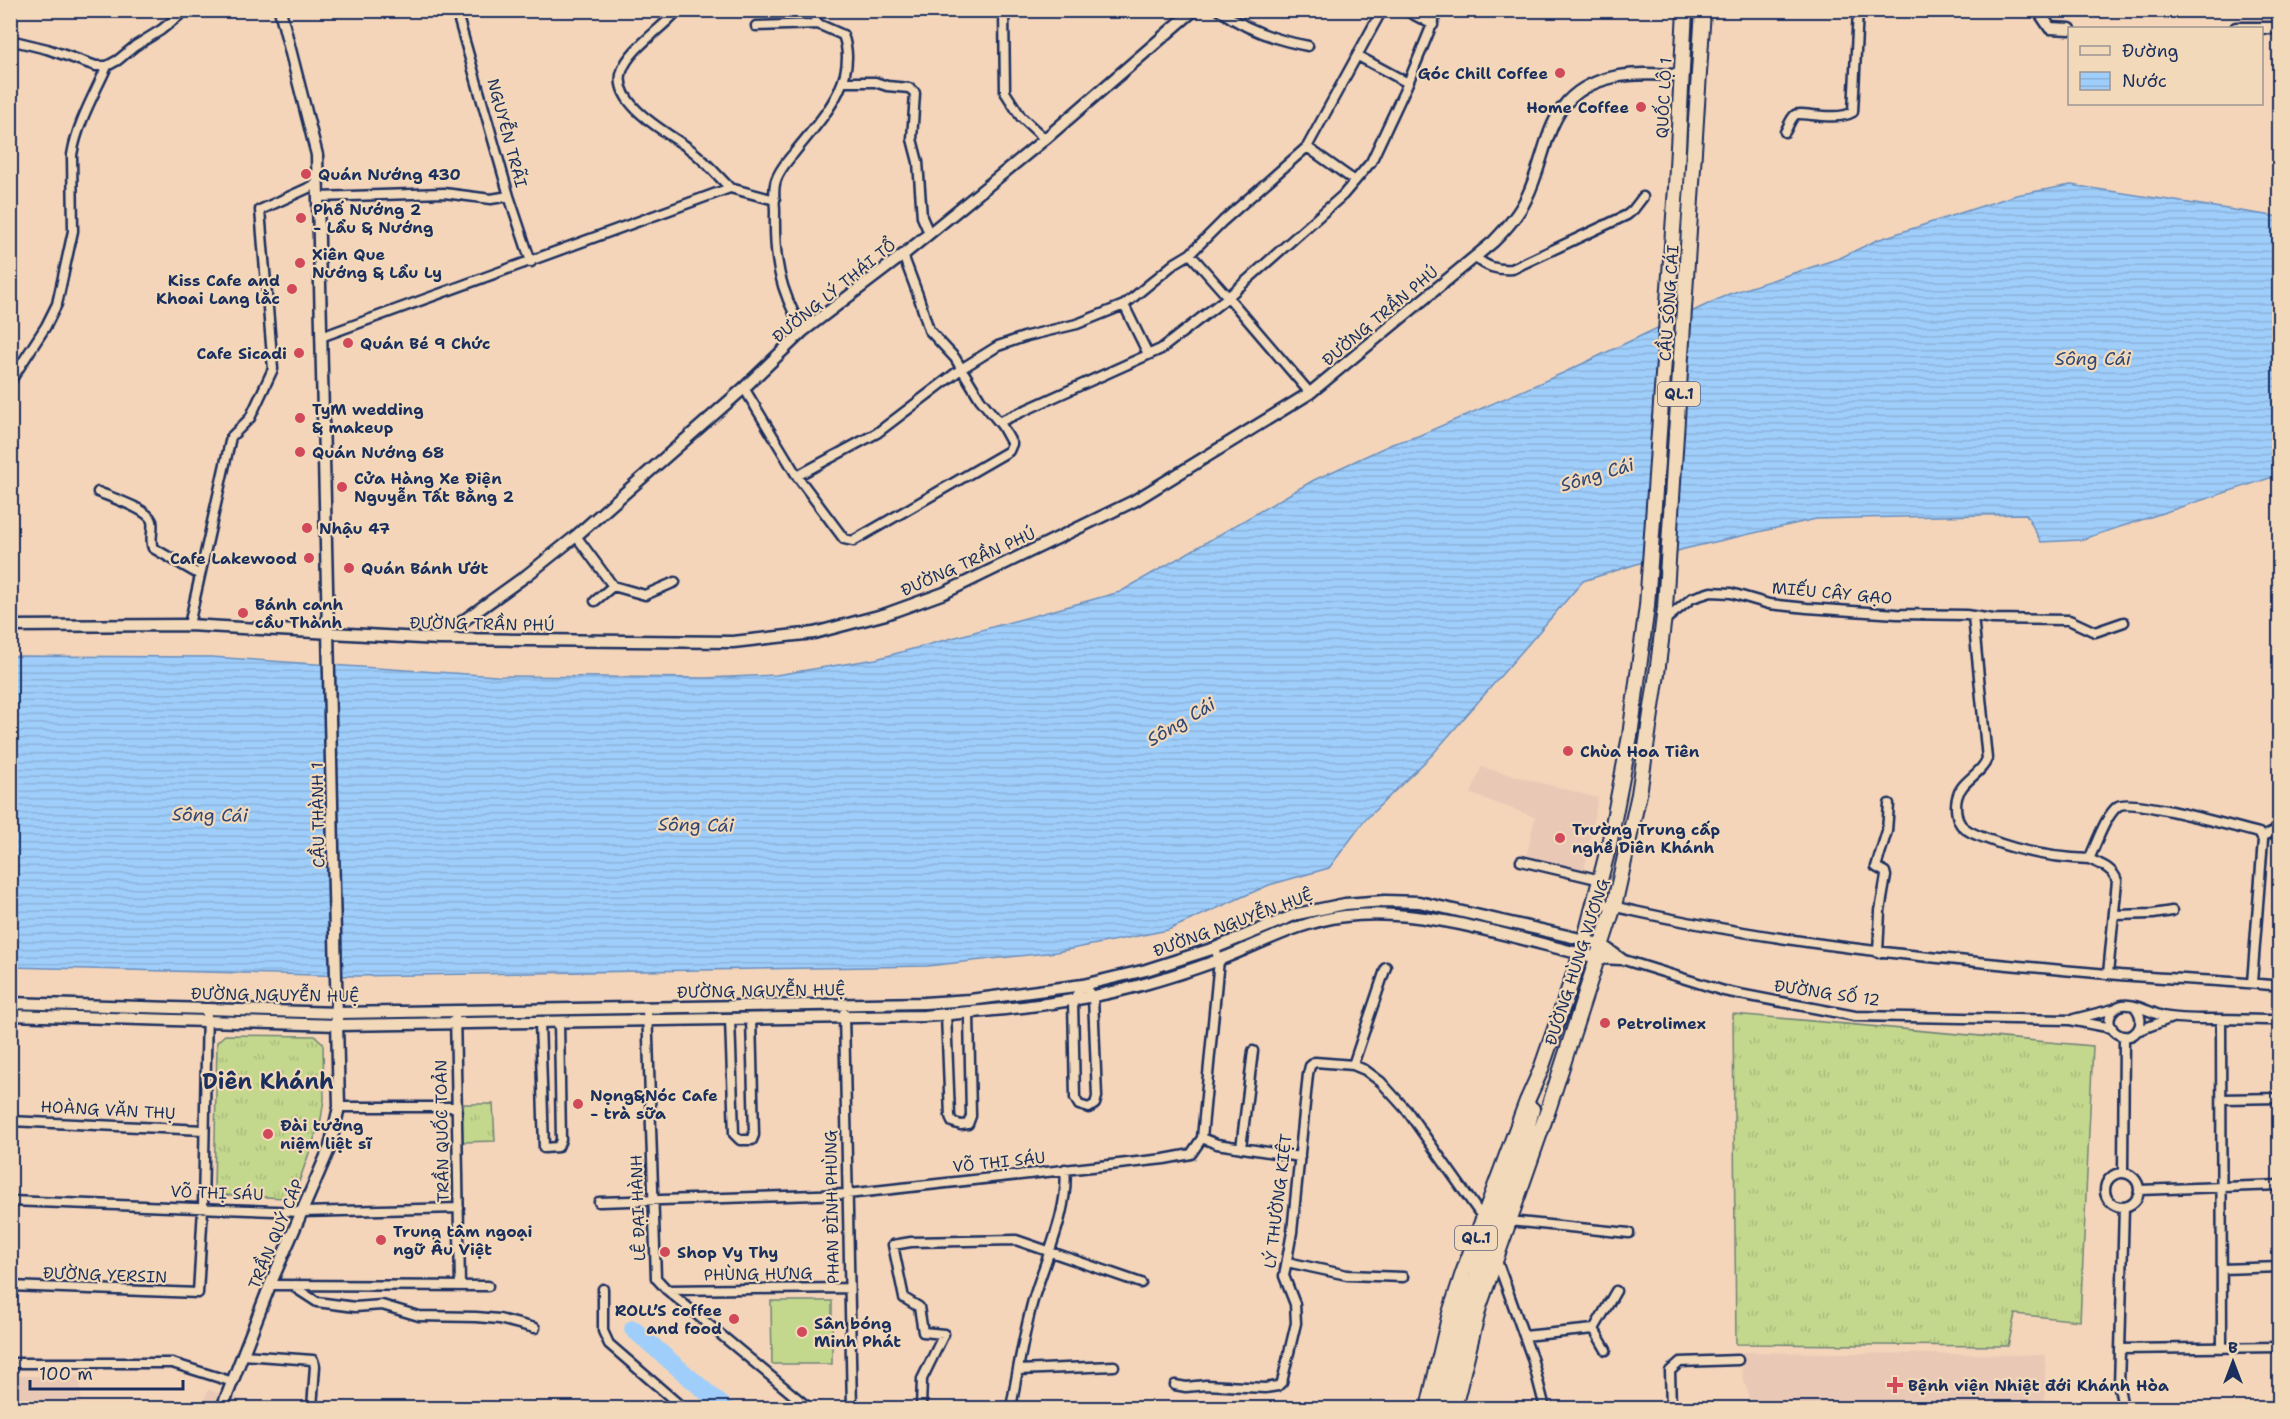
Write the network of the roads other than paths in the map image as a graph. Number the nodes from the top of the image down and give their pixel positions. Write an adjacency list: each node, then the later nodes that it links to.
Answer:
1 (186, 10): 25 (street)
2 (280, 10): 34 (street, CẦU THÀNH 1)
3 (456, 10): 37 (street, NGUYỄN TRÃI)
4 (678, 10): 36 (street)
5 (811, 10): 16 (street)
6 (1004, 10): 30 (street)
7 (1194, 10): 30 (street, ĐƯỜNG LÝ THÁI TỔ)
8 (1219, 10): 23 (street)
9 (1382, 10): 24 (street)
10 (1405, 10): 17 (street)
11 (1438, 10): 17 (street)
12 (1685, 10): 26 (highway, QUỐC LỘ 1 / QL.1)
13 (1703, 10): 32 (highway, QUỐC LỘ 1 / QL.1)
14 (1858, 10): 29 (street)
15 (2038, 10): 21 (street)
16 (818, 24): 18 (street); 27 (street)
17 (1433, 25): 28 (street)
18 (756, 26)
19 (2263, 28): 20 (street)
20 (2280, 28)
21 (2068, 30)
22 (10, 40): 25 (street)
23 (1308, 45)
24 (1358, 56): 28 (street); 31 (street)
25 (107, 66): 52 (street)
26 (1682, 75): 35 (highway, QUỐC LỘ 1 / QL.1); 44 (street, ĐƯỜNG TRẦN PHÚ)
27 (843, 82): 40 (street); 41 (street)
28 (1408, 83): 33 (street)
29 (1785, 132)
30 (1045, 139): 41 (street, ĐƯỜNG LÝ THÁI TỔ)
31 (1307, 147): 33 (street); 42 (street)
32 (1694, 180): 64 (highway, CẦU SÔNG CÁI / QL.1)
33 (1355, 181): 46 (street)
34 (317, 184): 38 (street, CẦU THÀNH 1); 59 (street)
35 (1676, 187): 63 (highway, CẦU SÔNG CÁI / QL.1)
36 (730, 188): 40 (street); 45 (street)
37 (509, 196): 38 (street); 45 (street, NGUYỄN TRÃI)
38 (318, 197): 49 (street, CẦU THÀNH 1)
39 (1643, 197): 44 (street)
40 (775, 200): 48 (street)
41 (929, 233): 43 (street, ĐƯỜNG LÝ THÁI TỔ)
42 (1190, 254): 46 (street); 47 (street)
43 (903, 255): 48 (street, ĐƯỜNG LÝ THÁI TỔ); 51 (street)
44 (1475, 257): 54 (street, ĐƯỜNG TRẦN PHÚ)
45 (531, 262): 49 (street)
46 (1228, 297): 50 (street); 54 (street)
47 (1124, 305): 50 (street); 51 (street)
48 (803, 331): 53 (street, ĐƯỜNG LÝ THÁI TỔ)
49 (321, 337): 69 (street, CẦU THÀNH 1)
50 (1148, 354): 55 (street)
51 (961, 369): 55 (street); 56 (street)
52 (10, 382)
53 (744, 388): 56 (street); 58 (street, ĐƯỜNG LÝ THÁI TỔ)
54 (1310, 393): 70 (street, ĐƯỜNG TRẦN PHÚ)
55 (999, 422): 56 (street)
56 (797, 476)
57 (98, 492): 59 (street)
58 (576, 536): 61 (street); 70 (street, ĐƯỜNG LÝ THÁI TỔ)
59 (200, 575): 67 (street)
60 (675, 582): 61 (street)
61 (613, 586): 62 (street)
62 (595, 601)
63 (1647, 606): 76 (highway, ĐƯỜNG HÙNG VƯƠNG / QL.1)
64 (1664, 614): 65 (street, MIẾU CÂY GẠO); 78 (highway, ĐƯỜNG HÙNG VƯƠNG / QL.1)
65 (1973, 616): 66 (street, MIẾU CÂY GẠO); 74 (street)
66 (2124, 622)
67 (189, 625): 68 (street, ĐƯỜNG TRẦN PHÚ); 69 (street, ĐƯỜNG TRẦN PHÚ)
68 (10, 626)
69 (328, 634): 70 (street, ĐƯỜNG TRẦN PHÚ); 92 (street, CẦU THÀNH 1)
70 (438, 639)
71 (1889, 804): 84 (street)
72 (2280, 826): 73 (street)
73 (2262, 837): 74 (street); 89 (street)
74 (2089, 859): 80 (street)
75 (1521, 861): 76 (street)
76 (1601, 880): 77 (highway, ĐƯỜNG HÙNG VƯƠNG / QL.1)
77 (1595, 902): 78 (street); 81 (highway, ĐƯỜNG HÙNG VƯƠNG / QL.1)
78 (1614, 906): 83 (highway, ĐƯỜNG HÙNG VƯƠNG / QL.1); 84 (street)
79 (2172, 911): 80 (street)
80 (2115, 915): 88 (street)
81 (1583, 947): 82 (street, ĐƯỜNG NGUYỄN HUỆ); 83 (street, ĐƯỜNG NGUYỄN HUỆ); 86 (street, ĐƯỜNG NGUYỄN HUỆ); 123 (highway, ĐƯỜNG HÙNG VƯƠNG / QL.1)
82 (1215, 948): 86 (street); 90 (street, ĐƯỜNG NGUYỄN HUỆ)
83 (1600, 951): 85 (street, ĐƯỜNG NGUYỄN HUỆ); 124 (highway, ĐƯỜNG HÙNG VƯƠNG / QL.1)
84 (1878, 953): 88 (street)
85 (1621, 959): 112 (street, ĐƯỜNG SỐ 12)
86 (1219, 960): 93 (street, ĐƯỜNG NGUYỄN HUỆ); 132 (street)
87 (1386, 967): 122 (street)
88 (2108, 974): 89 (street)
89 (2252, 983): 91 (street)
90 (1083, 985): 93 (street); 94 (street); 96 (street, ĐƯỜNG NGUYỄN HUỆ)
91 (2280, 986)
92 (338, 996): 108 (street, TRẦN QUÝ CÁP)
93 (1093, 997): 94 (street, ĐƯỜNG NGUYỄN HUỆ); 94 (street)
94 (1073, 1000): 102 (street, ĐƯỜNG NGUYỄN HUỆ)
95 (10, 1003): 99 (street, ĐƯỜNG NGUYỄN HUỆ)
96 (843, 1004): 98 (street, ĐƯỜNG NGUYỄN HUỆ); 105 (street, PHAN ĐÌNH PHÙNG)
97 (2134, 1006): 100 (street); 107 (street); 119 (street)
98 (647, 1008): 101 (street, ĐƯỜNG NGUYỄN HUỆ); 111 (street, LÊ ĐẠI HÀNH)
99 (207, 1009): 108 (street, ĐƯỜNG NGUYỄN HUỆ); 114 (street)
100 (2114, 1009): 112 (street, ĐƯỜNG SỐ 12); 118 (street)
101 (455, 1011): 108 (street, ĐƯỜNG NGUYỄN HUỆ); 117 (street, TRẦN QUỐC TOẢN)
102 (969, 1013): 103 (street, ĐƯỜNG NGUYỄN HUỆ); 103 (street)
103 (946, 1014): 105 (street, ĐƯỜNG NGUYỄN HUỆ)
104 (10, 1015): 114 (street, ĐƯỜNG NGUYỄN HUỆ)
105 (844, 1017): 106 (street, ĐƯỜNG NGUYỄN HUỆ); 139 (street, PHAN ĐÌNH PHÙNG)
106 (751, 1018): 109 (street, ĐƯỜNG NGUYỄN HUỆ); 109 (street)
107 (2172, 1018): 110 (street); 119 (street)
108 (338, 1019): 114 (street, ĐƯỜNG NGUYỄN HUỆ); 117 (street, ĐƯỜNG NGUYỄN HUỆ); 127 (street, TRẦN QUÝ CÁP)
109 (730, 1019): 111 (street, ĐƯỜNG NGUYỄN HUỆ)
110 (2222, 1019): 113 (street); 126 (street)
111 (647, 1020): 116 (street, ĐƯỜNG NGUYỄN HUỆ); 140 (street, LÊ ĐẠI HÀNH)
112 (2070, 1020): 118 (street, ĐƯỜNG SỐ 12)
113 (2280, 1020)
114 (207, 1021): 130 (street)
115 (540, 1021): 116 (street, ĐƯỜNG NGUYỄN HUỆ); 116 (street); 117 (street, ĐƯỜNG NGUYỄN HUỆ)
116 (559, 1021)
117 (455, 1023): 128 (street, TRẦN QUỐC TOẢN)
118 (2112, 1028): 120 (street)
119 (2137, 1031): 120 (street)
120 (2124, 1036): 136 (street)
121 (1253, 1052): 133 (street)
122 (1353, 1065): 134 (street, LÝ THƯỜNG KIỆT); 147 (street)
123 (1540, 1072): 131 (highway, QL.1); 147 (highway, QL.1)
124 (1557, 1077): 131 (highway, QL.1); 148 (highway, QL.1)
125 (2280, 1098): 126 (street)
126 (2222, 1099): 154 (street)
127 (339, 1107): 128 (street); 146 (street, TRẦN QUÝ CÁP)
128 (457, 1107): 145 (street, TRẦN QUỐC TOẢN)
129 (10, 1121): 130 (street, HOÀNG VĂN THỤ)
130 (204, 1130): 144 (street)
131 (1525, 1137): 188 (highway, QL.1)
132 (1202, 1138): 133 (street); 135 (street, VÕ THỊ SÁU)
133 (1241, 1149): 134 (street)
134 (1300, 1157): 152 (street, LÝ THƯỜNG KIỆT)
135 (1065, 1170): 139 (street, VÕ THỊ SÁU); 150 (street)
136 (2122, 1172): 138 (street); 143 (street)
137 (2280, 1185): 138 (street)
138 (2139, 1191): 143 (street)
139 (847, 1194): 140 (street, VÕ THỊ SÁU); 162 (street, PHAN ĐÌNH PHÙNG)
140 (652, 1200): 142 (street, VÕ THỊ SÁU); 164 (street, LÊ ĐẠI HÀNH)
141 (10, 1201): 144 (street, VÕ THỊ SÁU)
142 (598, 1202)
143 (2124, 1207): 171 (street)
144 (203, 1208): 146 (street, VÕ THỊ SÁU); 159 (street, ĐƯỜNG YERSIN)
145 (459, 1208): 146 (street, VÕ THỊ SÁU); 160 (street, TRẦN QUỐC TOẢN)
146 (302, 1212): 157 (street, TRẦN QUÝ CÁP)
147 (1483, 1218): 187 (highway, QL.1)
148 (1509, 1221): 149 (street); 151 (highway, QL.1)
149 (1629, 1233)
150 (1049, 1252): 156 (street); 177 (street); 185 (street)
151 (1496, 1258): 168 (street); 189 (highway, QL.1)
152 (1287, 1262): 155 (street); 179 (street, LÝ THƯỜNG KIỆT)
153 (2280, 1267): 154 (street)
154 (2222, 1269): 170 (street)
155 (1403, 1277)
156 (1141, 1283)
157 (270, 1285): 158 (street); 173 (street, TRẦN QUÝ CÁP)
158 (296, 1285): 160 (street); 166 (street)
159 (10, 1286)
160 (460, 1286): 161 (street)
161 (488, 1286)
162 (849, 1288): 164 (street, PHÙNG HƯNG); 184 (street, PHAN ĐÌNH PHÙNG)
163 (603, 1289): 182 (street)
164 (667, 1290): 183 (street, LÊ ĐẠI HÀNH)
165 (1616, 1291): 167 (street)
166 (535, 1328)
167 (1594, 1329): 168 (street); 172 (street)
168 (1524, 1336): 190 (street)
169 (2280, 1347): 170 (street)
170 (2222, 1348): 171 (street)
171 (2120, 1349): 192 (street)
172 (1606, 1350)
173 (243, 1355): 178 (street, TRẦN QUÝ CÁP); 181 (street)
174 (1738, 1360): 191 (street)
175 (10, 1363): 178 (street)
176 (1114, 1366): 177 (street)
177 (1018, 1370): 186 (street)
178 (233, 1382): 180 (street, TRẦN QUÝ CÁP)
179 (1175, 1385)
180 (222, 1408)
181 (312, 1408)
182 (683, 1408)
183 (809, 1408)
184 (852, 1408)
185 (921, 1408)
186 (1011, 1408)
187 (1428, 1408)
188 (1441, 1408)
189 (1454, 1408)
190 (1545, 1408)
191 (1671, 1408)
192 (2123, 1408)

